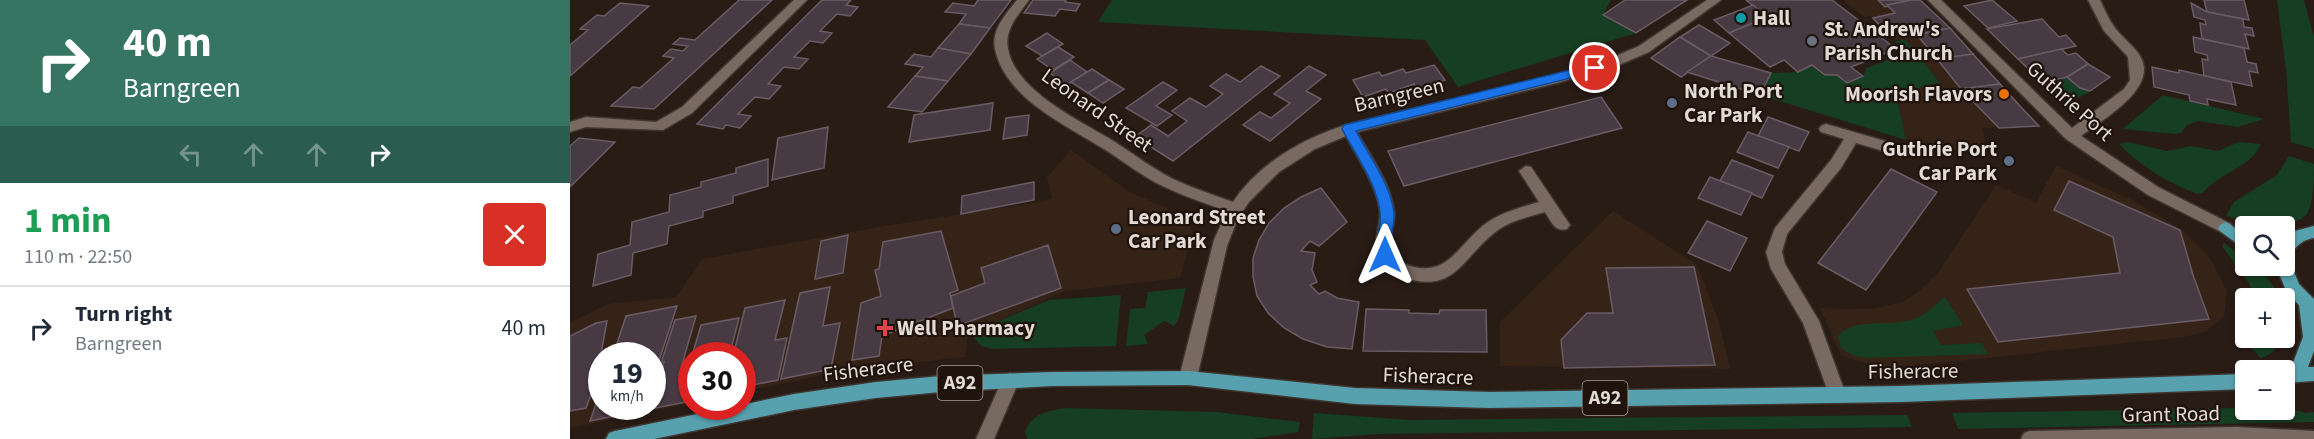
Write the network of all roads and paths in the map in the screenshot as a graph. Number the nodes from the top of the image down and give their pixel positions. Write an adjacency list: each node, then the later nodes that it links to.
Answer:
1 (801, 0): 6 (street)
2 (1023, 0): 14 (street, Leonard Street)
3 (1715, 0): 7 (street, Barngreen)
4 (1934, 0): 9 (street, Guthrie Port)
5 (2094, 0): 9 (street)
6 (571, 125)
7 (1349, 129): 13 (street); 14 (street, Barngreen)
8 (1826, 129): 10 (street)
9 (2071, 136): 16 (street, Guthrie Port)
10 (1852, 137): 11 (street); 28 (street)
11 (1887, 147)
12 (1526, 171): 13 (street)
13 (1548, 205): 15 (street)
14 (1237, 209): 25 (street, Barngreen)
15 (1562, 225)
16 (2226, 228): 17 (main road, Guthrie Port); 20 (main road, Guthrie Port)
17 (2235, 228)
18 (2295, 231): 19 (main road)
19 (2311, 232): 21 (main road)
20 (2235, 235)
21 (2295, 238)
22 (2288, 276): 23 (main road)
23 (2310, 307): 24 (main road)
24 (2299, 375)
25 (1188, 378): 26 (main road, Fisheracre / A92); 28 (main road, Fisheracre / A92)
26 (1010, 381): 30 (main road, Fisheracre / A92); 31 (street)
27 (2235, 381): 28 (main road, Fisheracre / A92)
28 (1837, 394)
29 (2238, 437): 32 (street, Grant Road); 33 (street, Grant Road)
30 (615, 439)
31 (986, 439)
32 (2030, 439)
33 (2314, 439)

